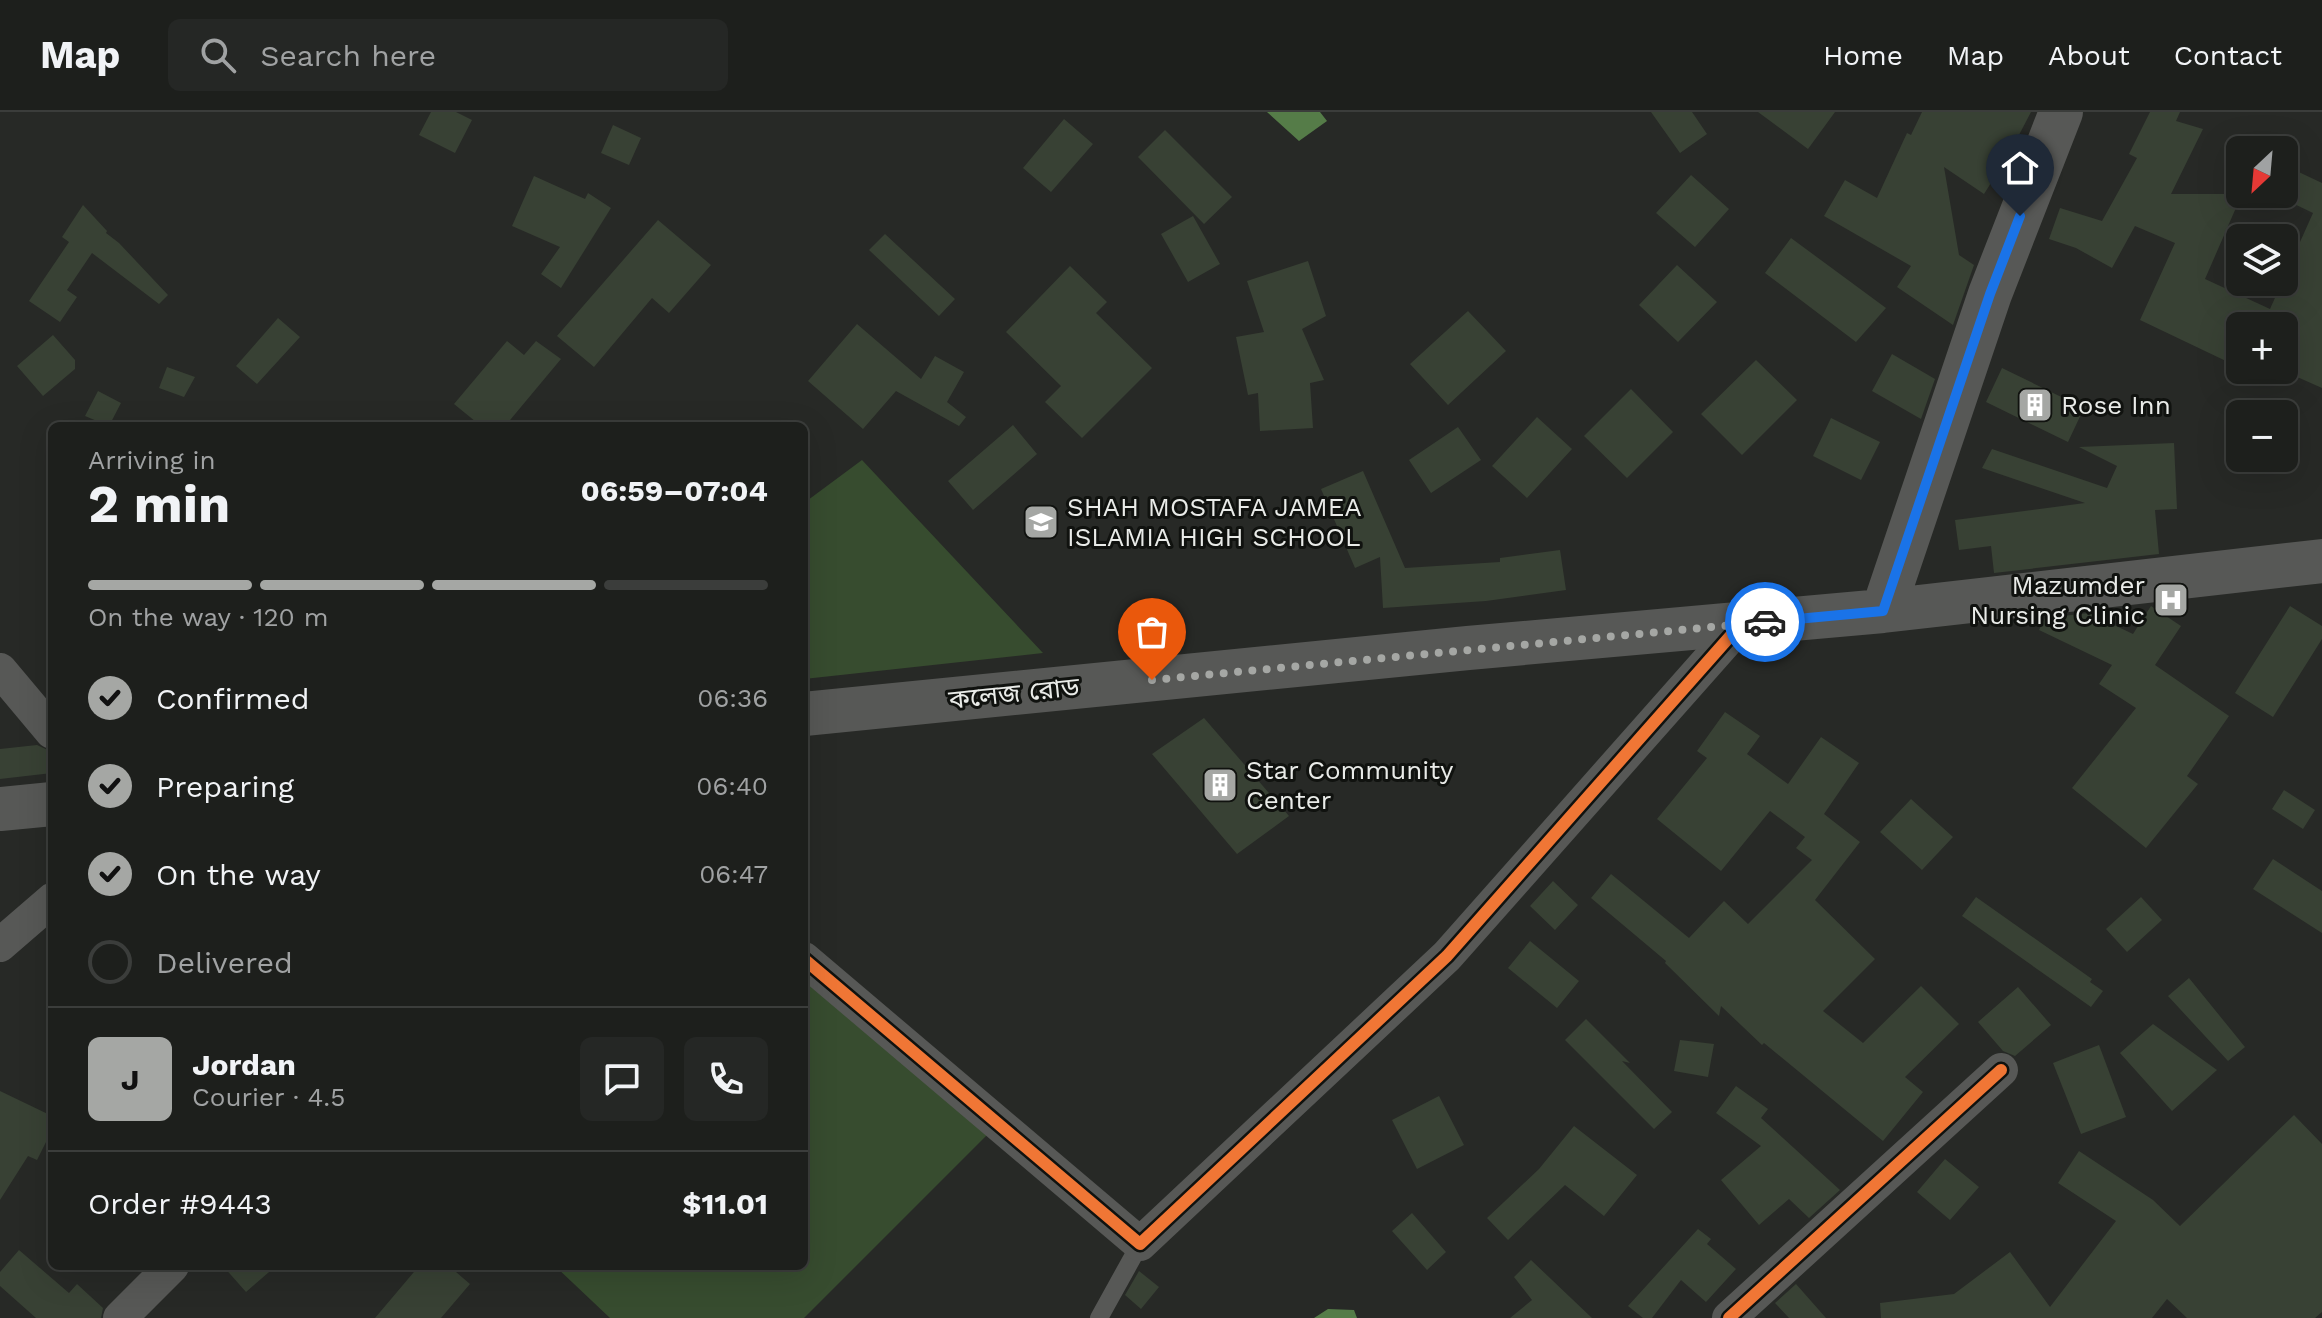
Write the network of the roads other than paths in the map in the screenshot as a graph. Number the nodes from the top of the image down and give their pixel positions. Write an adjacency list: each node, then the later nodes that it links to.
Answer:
1 (2061, 112): 3 (main road)
2 (2322, 561): 3 (main road, কলেজ রোড)
3 (1883, 611): 4 (main road, কলেজ রোড)
4 (1741, 624): 6 (main road, কলেজ রোড); 14 (street)
5 (0, 670): 7 (street)
6 (808, 714)
7 (48, 727)
8 (48, 804): 9 (main road)
9 (0, 809)
10 (48, 903): 11 (street)
11 (0, 945)
12 (808, 962): 14 (street)
13 (2001, 1070): 18 (street)
14 (1140, 1244): 17 (lane)
15 (168, 1270): 16 (street)
16 (120, 1318)
17 (1099, 1318)
18 (1729, 1318)

